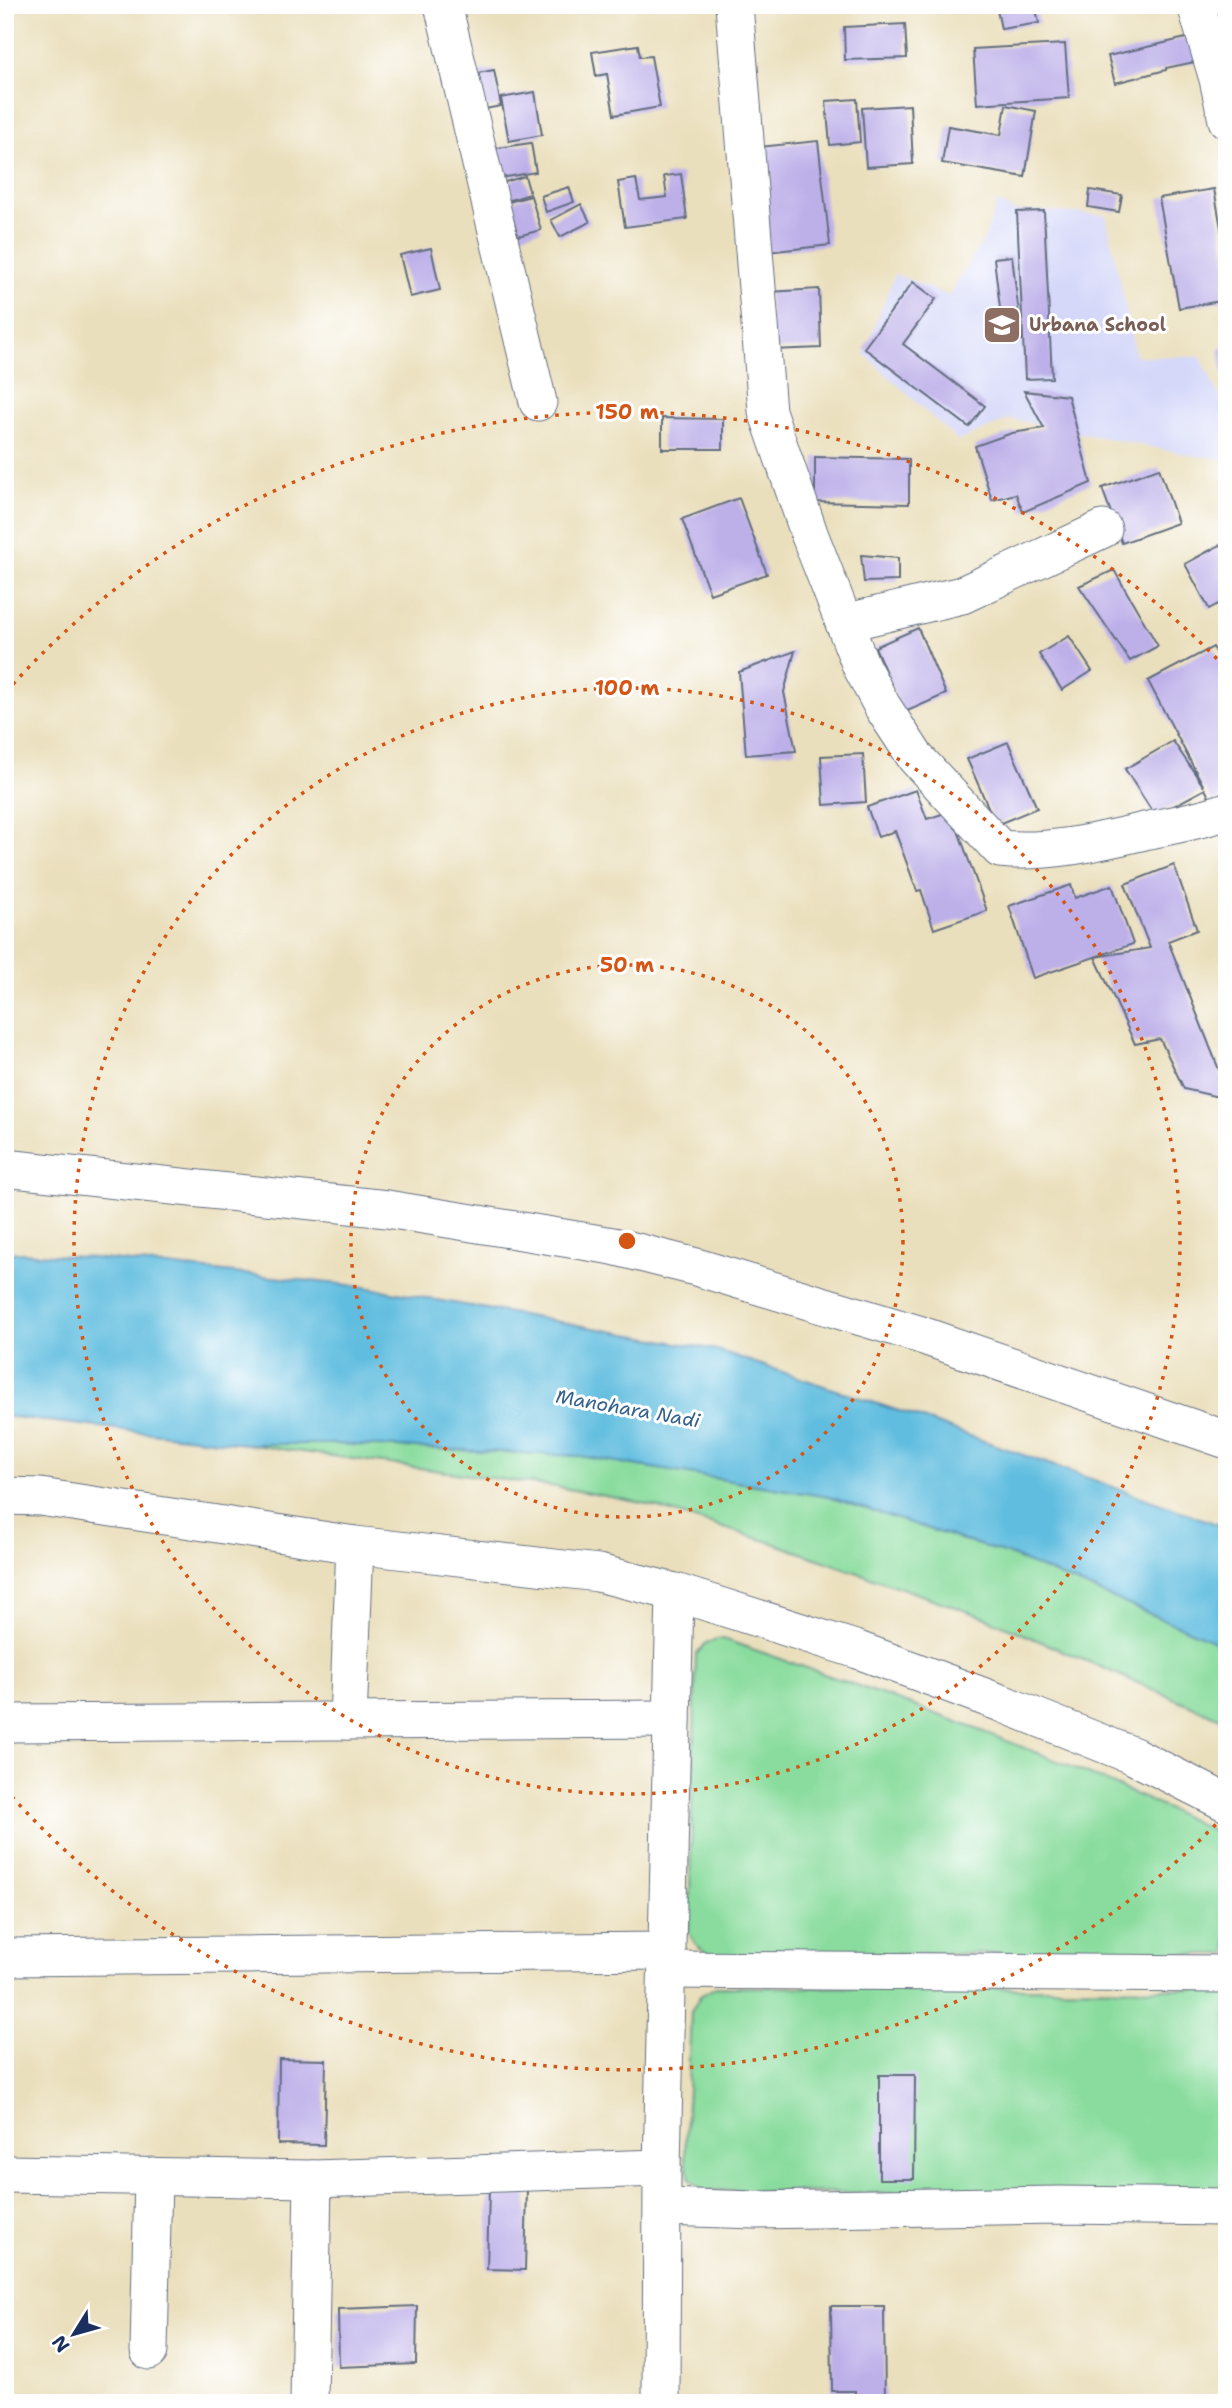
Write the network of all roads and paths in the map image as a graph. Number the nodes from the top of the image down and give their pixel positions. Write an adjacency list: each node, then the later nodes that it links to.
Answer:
1 (443, 5): 5 (street)
2 (734, 5): 7 (street)
3 (1196, 5): 4 (street)
4 (1227, 120)
5 (538, 402)
6 (1103, 529): 7 (street)
7 (844, 623): 8 (street)
8 (1227, 811)
9 (5, 1168): 10 (street)
10 (1227, 1440)
11 (5, 1496): 12 (street)
12 (355, 1545): 13 (street); 15 (street)
13 (675, 1592): 14 (street); 17 (street)
14 (672, 1718): 15 (street); 19 (street)
15 (348, 1721): 16 (street)
16 (5, 1723)
17 (1227, 1803)
18 (5, 1957): 19 (street)
19 (667, 1960): 20 (street); 21 (street)
20 (1227, 1974)
21 (662, 2168): 24 (street); 25 (street)
22 (5, 2174): 23 (street)
23 (153, 2176): 24 (street); 27 (street)
24 (313, 2179): 28 (street)
25 (663, 2207): 26 (street); 29 (street)
26 (1227, 2207)
27 (149, 2351)
28 (309, 2403)
29 (661, 2403)

